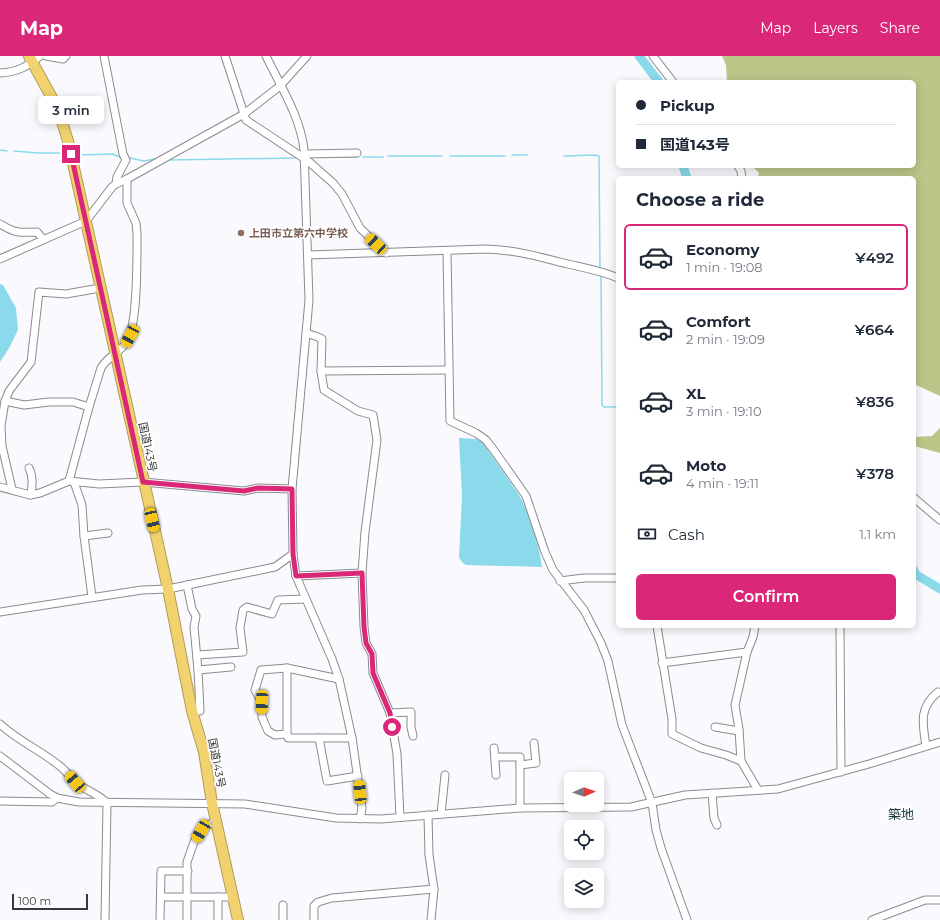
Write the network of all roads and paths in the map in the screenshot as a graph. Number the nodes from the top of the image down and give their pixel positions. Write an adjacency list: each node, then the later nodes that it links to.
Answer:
1 (46, 56): 2 (street)
2 (66, 56)
3 (104, 56): 16 (street)
4 (225, 56): 12 (street)
5 (266, 56): 11 (street)
6 (308, 56): 11 (street)
7 (653, 56): 10 (street)
8 (34, 58): 9 (street); 17 (highway, 国道143号)
9 (0, 73)
10 (671, 80)
11 (280, 86): 12 (street); 14 (street)
12 (244, 114): 14 (street); 15 (street)
13 (357, 153): 14 (street)
14 (304, 156): 21 (street); 22 (street)
15 (127, 179): 16 (street); 27 (street)
16 (116, 184): 17 (street)
17 (86, 221): 19 (street); 25 (highway, 国道143号)
18 (0, 224): 19 (street)
19 (43, 239): 23 (street)
20 (447, 251): 21 (street); 24 (street); 28 (street)
21 (386, 253): 22 (street)
22 (308, 255): 26 (street)
23 (0, 259)
24 (616, 277)
25 (100, 288): 27 (highway, 国道143号); 30 (street)
26 (306, 333): 29 (street); 37 (street)
27 (115, 353): 31 (street); 34 (highway, 国道143号)
28 (448, 370): 29 (street); 47 (street)
29 (321, 371): 44 (street)
30 (5, 401): 31 (street); 36 (street)
31 (89, 407): 33 (street)
32 (29, 468): 38 (street)
33 (71, 482): 34 (street); 38 (street); 42 (street)
34 (143, 482): 37 (street); 49 (highway, 国道143号)
35 (0, 487): 36 (street)
36 (12, 489): 38 (street)
37 (292, 489): 43 (street)
38 (30, 495)
39 (916, 500): 40 (street)
40 (940, 520)
41 (108, 533): 42 (street)
42 (84, 536): 50 (street)
43 (293, 554): 45 (street); 48 (street)
44 (362, 573): 45 (street); 65 (street)
45 (296, 576): 51 (street)
46 (616, 578): 47 (street)
47 (560, 581): 91 (street)
48 (187, 585): 49 (street); 57 (street)
49 (168, 589): 50 (street); 64 (highway, 国道143号)
50 (92, 597): 52 (street)
51 (306, 599): 57 (street); 62 (street)
52 (0, 612)
53 (657, 628): 58 (street)
54 (755, 628): 56 (street)
55 (840, 628): 81 (street)
56 (747, 652): 58 (street); 68 (street)
57 (196, 656): 61 (street)
58 (662, 663): 79 (street)
59 (231, 667): 61 (street)
60 (287, 668): 62 (street); 69 (street); 69 (street)
61 (198, 670): 64 (street)
62 (339, 679): 72 (street)
63 (938, 692): 75 (street)
64 (192, 711): 90 (highway, 国道143号)
65 (390, 713): 70 (street); 95 (street)
66 (0, 724): 89 (street)
67 (715, 727): 68 (street)
68 (739, 731): 79 (street)
69 (287, 734): 71 (street)
70 (414, 736)
71 (319, 738): 72 (street); 84 (street)
72 (352, 738): 84 (street)
73 (940, 742): 75 (street)
74 (534, 743): 80 (street)
75 (926, 746): 81 (street)
76 (494, 748): 78 (street)
77 (0, 756): 87 (street)
78 (495, 757): 80 (street); 83 (street)
79 (741, 761): 85 (street)
80 (520, 765): 92 (street)
81 (841, 772): 85 (street)
82 (445, 775): 93 (street)
83 (496, 775)
84 (358, 776): 96 (street)
85 (758, 790): 86 (street)
86 (712, 793): 91 (street); 98 (street)
87 (57, 798): 88 (street); 89 (street)
88 (0, 801)
89 (107, 802): 90 (street); 107 (street)
90 (212, 803): 96 (street); 97 (highway, 国道143号)
91 (652, 803): 92 (street); 115 (street)
92 (520, 808): 93 (street)
93 (441, 814): 94 (street)
94 (428, 815): 95 (street); 100 (street)
95 (400, 817): 96 (street)
96 (360, 819)
97 (216, 822): 99 (street); 104 (highway, 国道143号)
98 (717, 825)
99 (188, 871): 101 (street); 102 (street)
100 (434, 889): 113 (street); 114 (street)
101 (161, 897): 102 (street); 108 (street)
102 (188, 897): 103 (street); 109 (street)
103 (218, 897): 104 (street); 110 (street)
104 (233, 897): 111 (highway, 国道143号)
105 (940, 900): 116 (street)
106 (284, 905): 112 (street)
107 (105, 920)
108 (160, 920)
109 (187, 920)
110 (218, 920)
111 (238, 920)
112 (283, 920)
113 (314, 920)
114 (431, 920)
115 (687, 920)
116 (872, 920)

